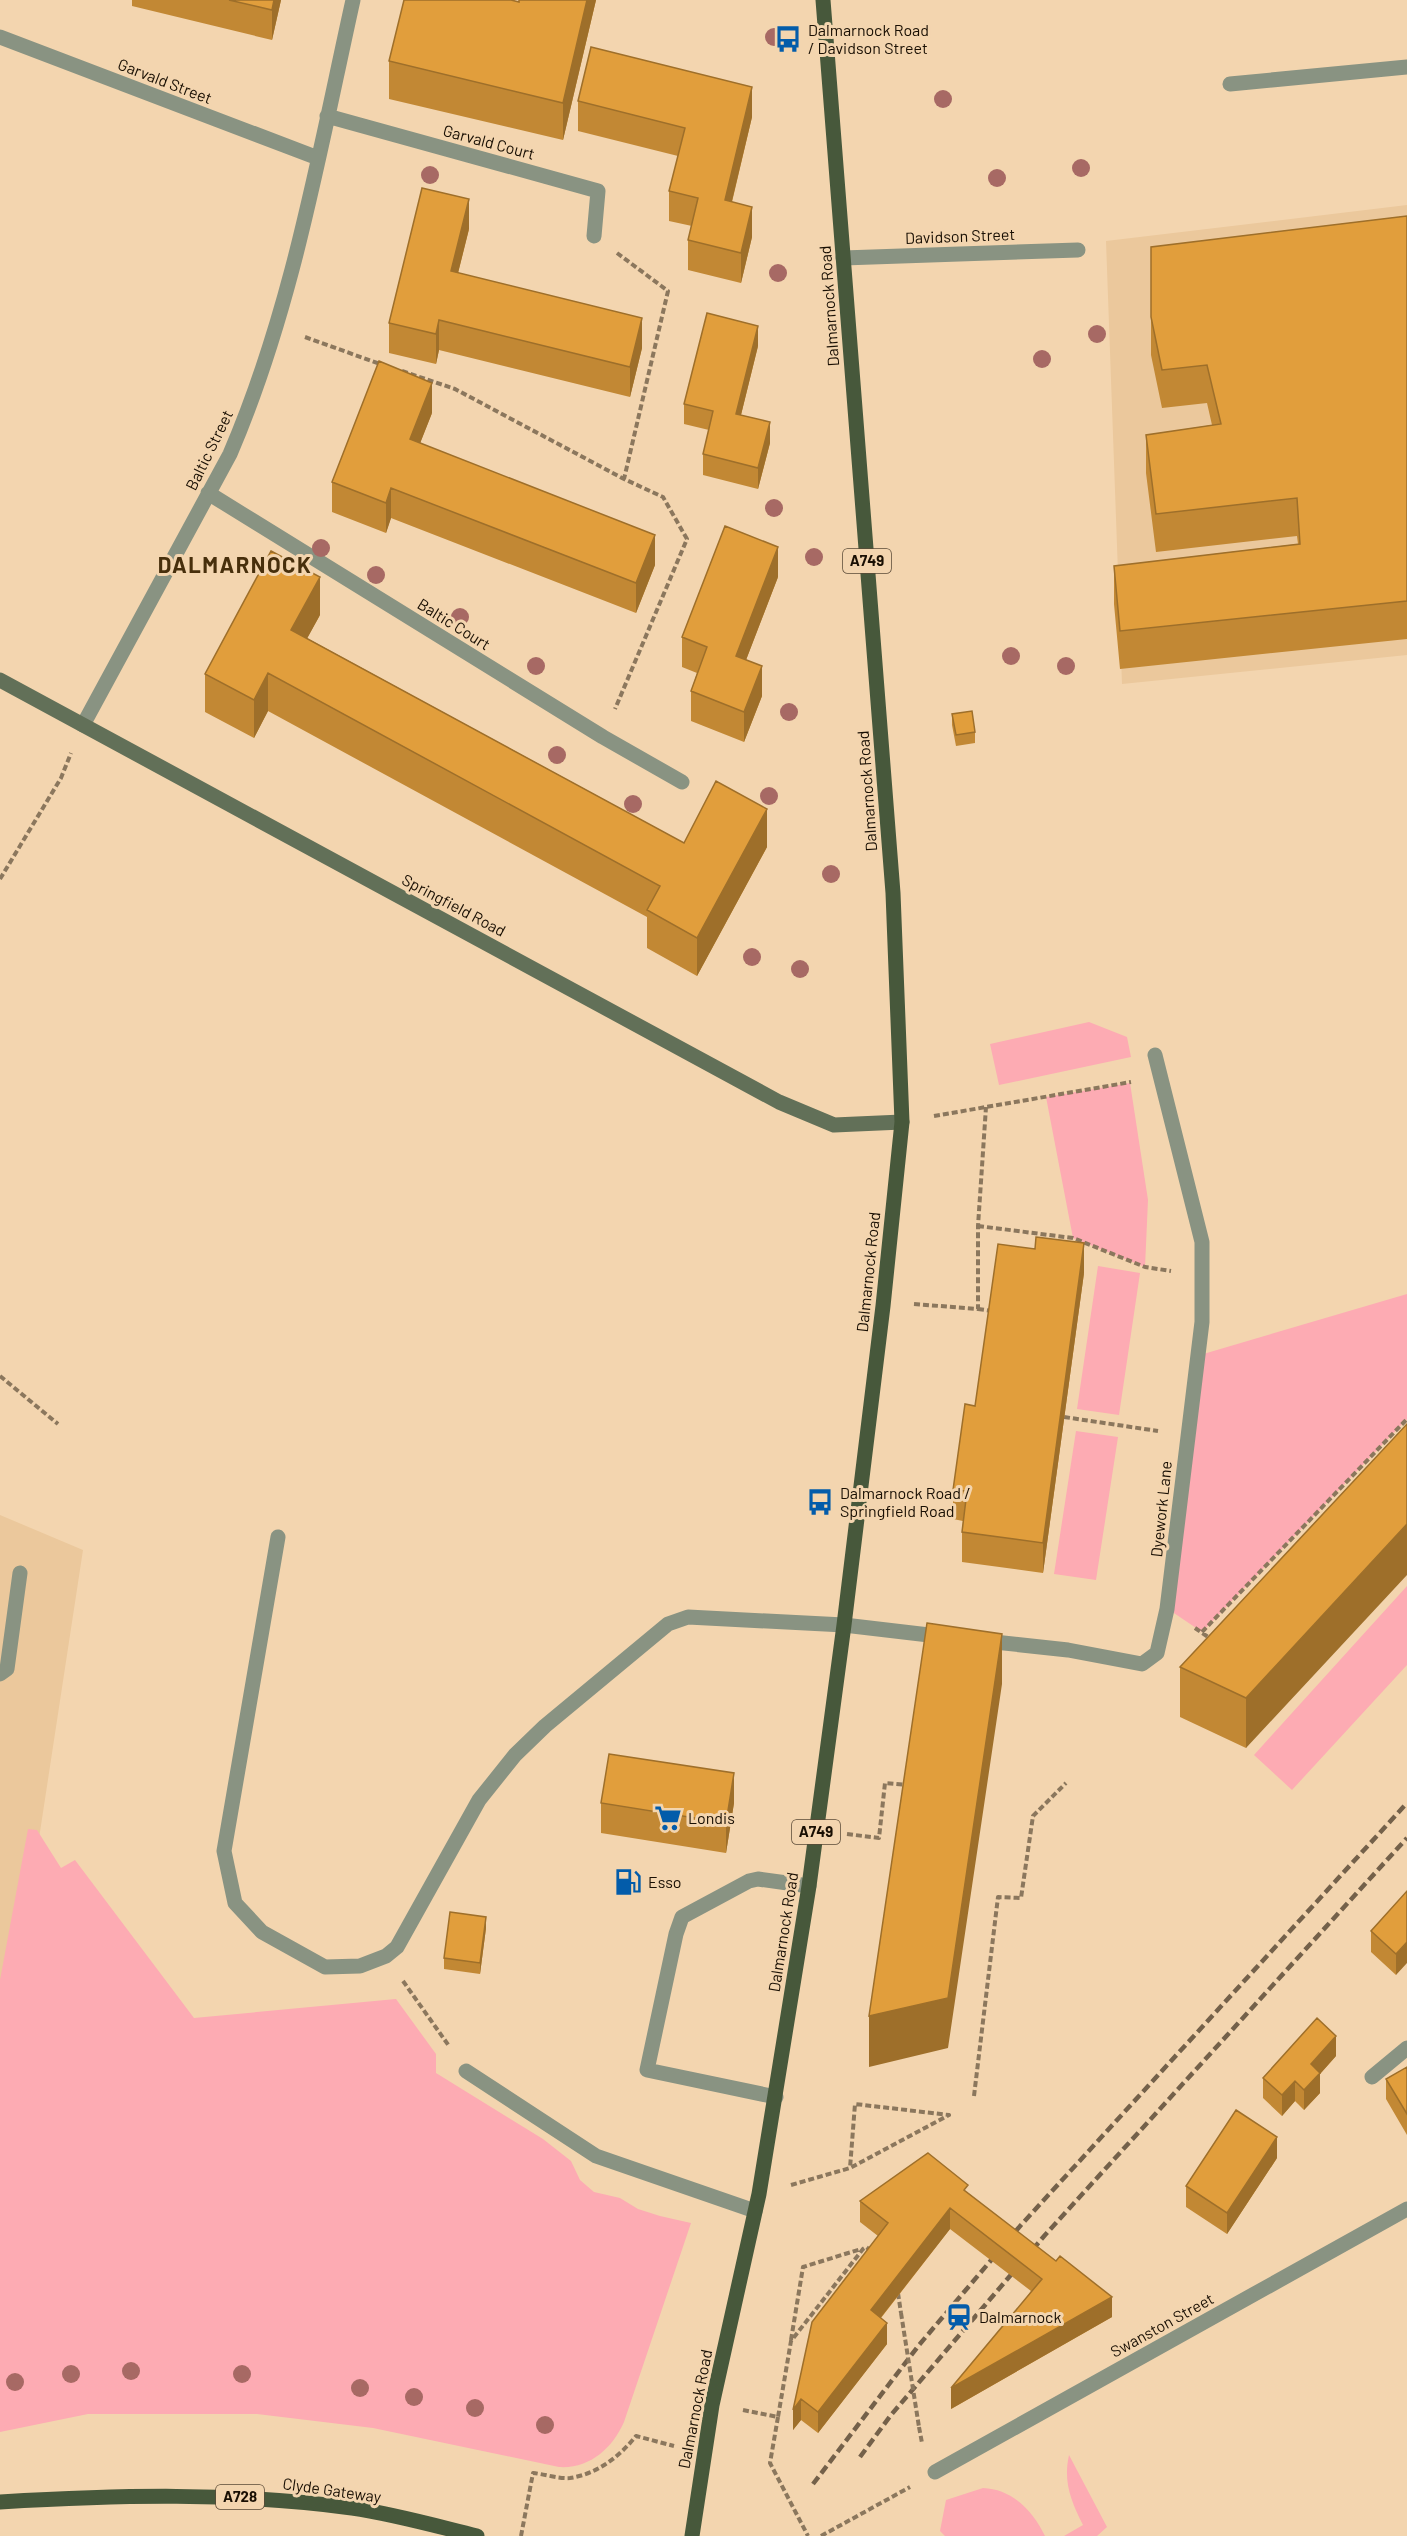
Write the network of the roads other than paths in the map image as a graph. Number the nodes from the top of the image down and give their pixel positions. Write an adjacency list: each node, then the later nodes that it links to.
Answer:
1 (353, 0): 6 (street, Baltic Street)
2 (824, 0): 10 (main road, Dalmarnock Road / A749)
3 (0, 37): 7 (street, Garvald Street)
4 (1407, 67): 5 (street)
5 (1230, 84)
6 (327, 116): 7 (street, Baltic Street); 8 (street, Garvald Court)
7 (318, 158): 11 (street, Baltic Street)
8 (594, 236)
9 (1078, 250): 10 (street, Davidson Street)
10 (843, 258): 16 (main road, Dalmarnock Road / A749)
11 (208, 493): 13 (street, Baltic Street); 14 (street, Baltic Court)
12 (0, 680): 13 (street, Springfield Road)
13 (83, 725): 16 (street, Springfield Road)
14 (682, 782)
15 (1155, 1055): 19 (street, Dyework Lane)
16 (902, 1122): 19 (main road, Dalmarnock Road / A749)
17 (278, 1538): 19 (street, Dyework Lane)
18 (20, 1573): 20 (street)
19 (844, 1625): 21 (main road, Dalmarnock Road / A749)
20 (0, 1674)
21 (809, 1886): 25 (main road, Dalmarnock Road / A749); 25 (street)
22 (1407, 2048): 24 (street)
23 (466, 2071): 27 (street)
24 (1372, 2077)
25 (776, 2097): 27 (main road, Dalmarnock Road / A749)
26 (1407, 2210): 28 (street, Swanston Street)
27 (755, 2211): 31 (main road, Dalmarnock Road / A749)
28 (935, 2472)
29 (0, 2502): 30 (main road, Clyde Gateway / A728)
30 (477, 2536)
31 (692, 2536)

